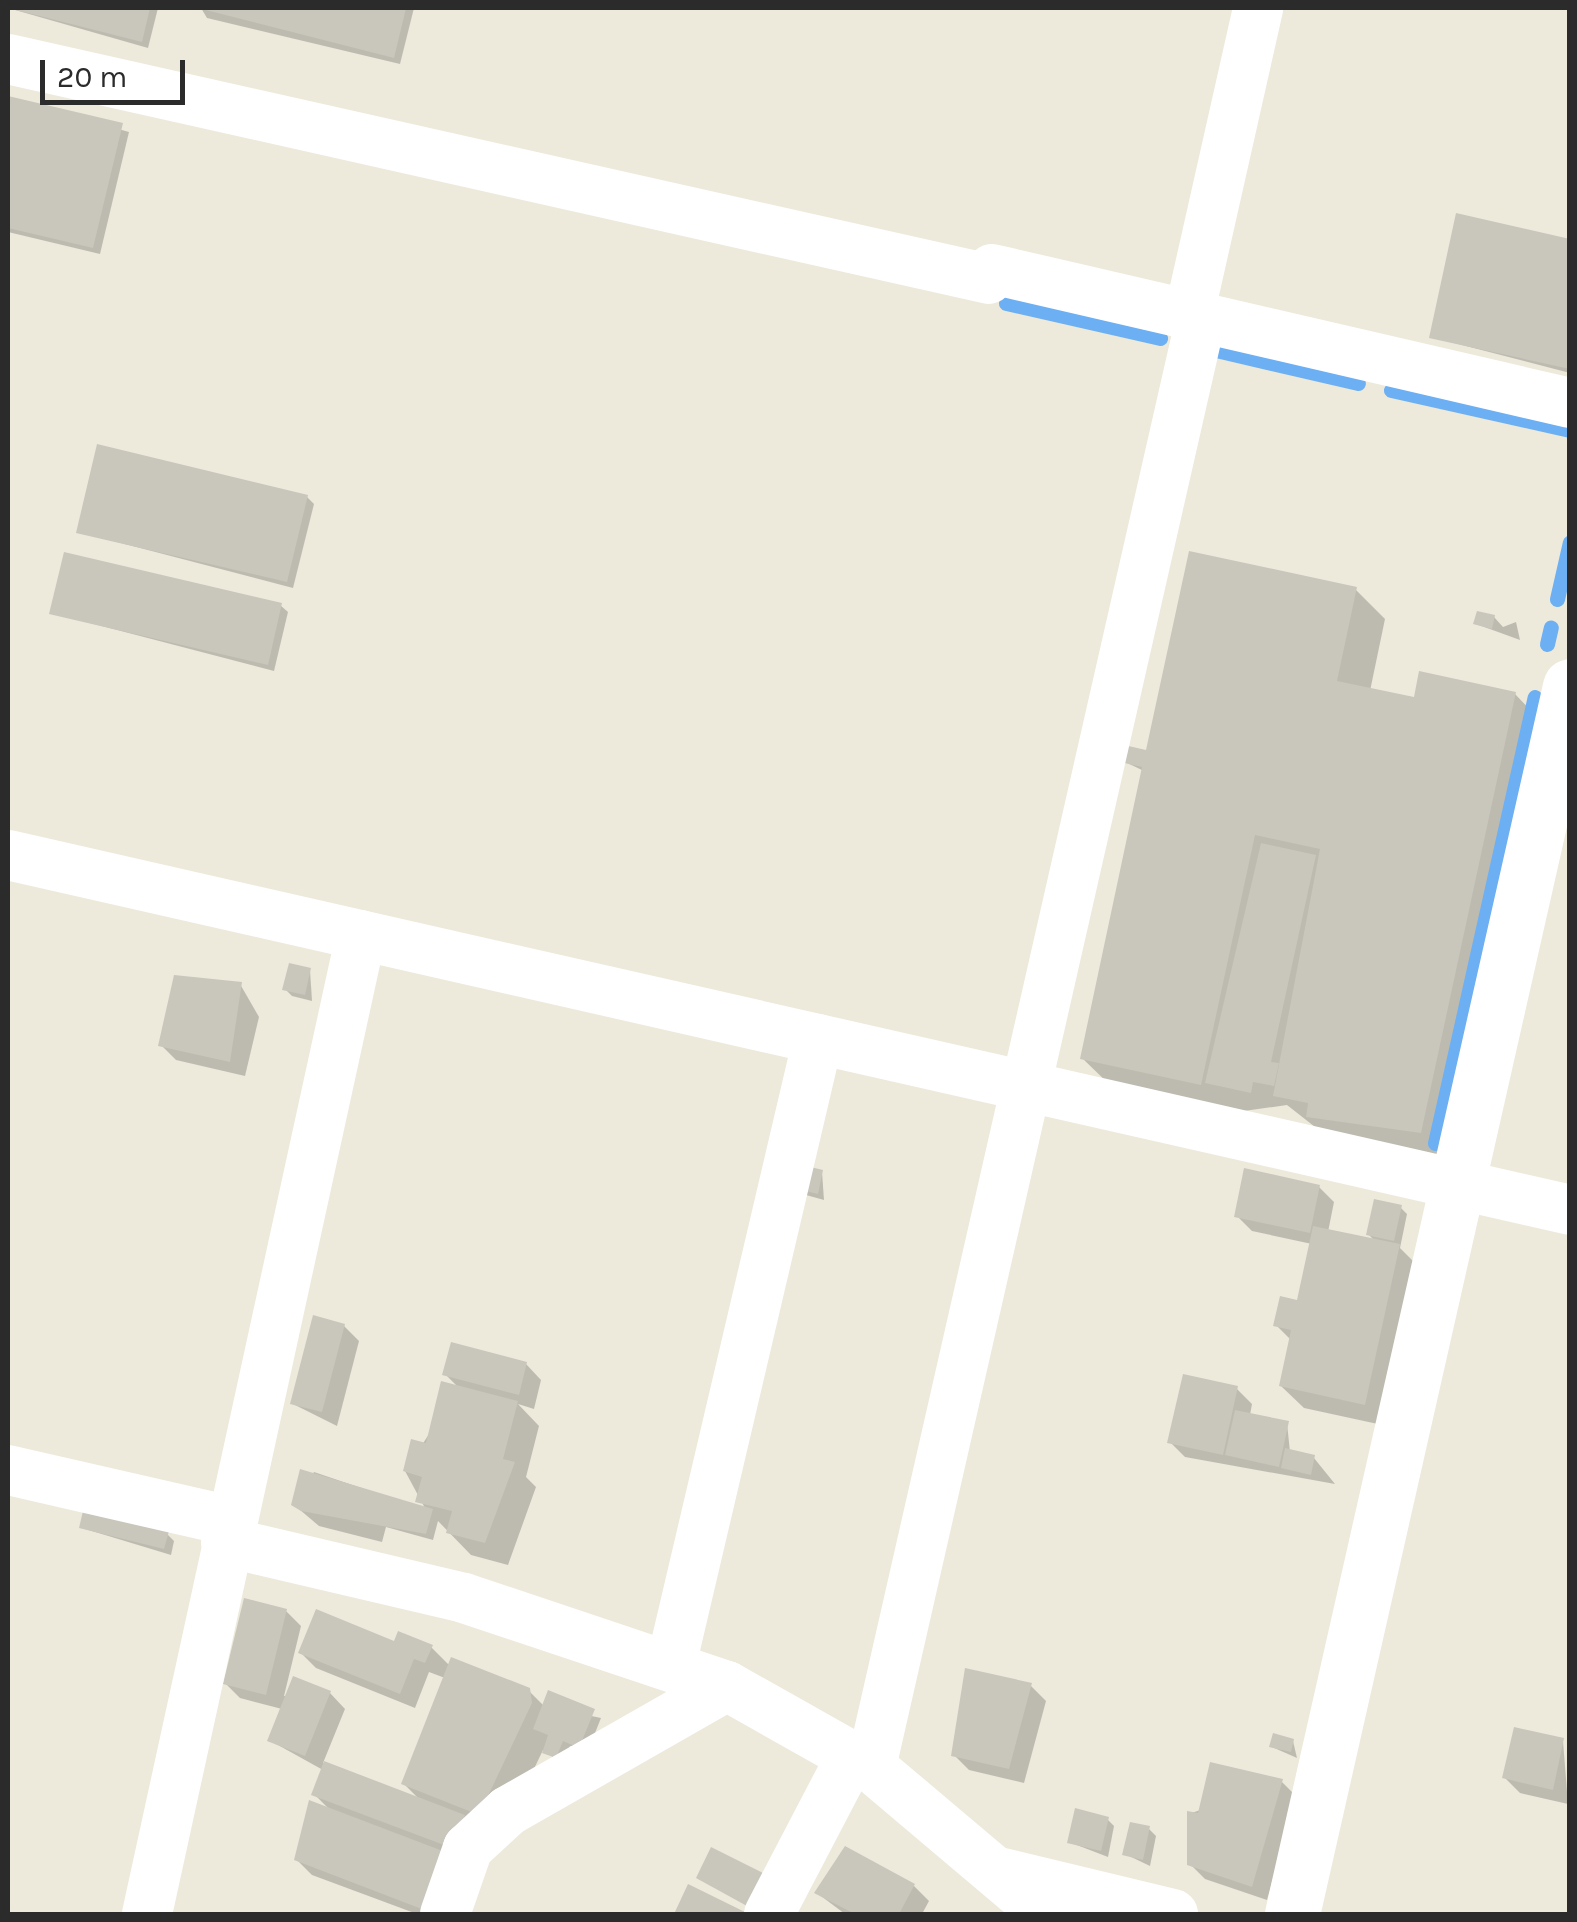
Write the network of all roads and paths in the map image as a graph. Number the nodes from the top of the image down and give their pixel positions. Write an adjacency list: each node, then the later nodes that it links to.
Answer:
1 (1258, 8): 3 (street)
2 (8, 59): 3 (street)
3 (1195, 316): 4 (street); 9 (street)
4 (1570, 403)
5 (1570, 686): 10 (street)
6 (8, 855): 7 (street)
7 (361, 935): 8 (street); 13 (street)
8 (818, 1039): 9 (street); 14 (street)
9 (1026, 1087): 10 (street); 16 (street)
10 (1458, 1185): 11 (street); 23 (street)
11 (1570, 1210)
12 (8, 1470): 13 (street)
13 (229, 1531): 14 (street); 18 (street)
14 (671, 1666): 15 (street)
15 (727, 1686): 16 (street); 19 (street)
16 (862, 1761): 17 (street); 20 (street)
17 (993, 1870): 21 (street); 22 (street)
18 (147, 1914)
19 (445, 1914)
20 (769, 1914)
21 (1045, 1914)
22 (1173, 1914)
23 (1292, 1914)

